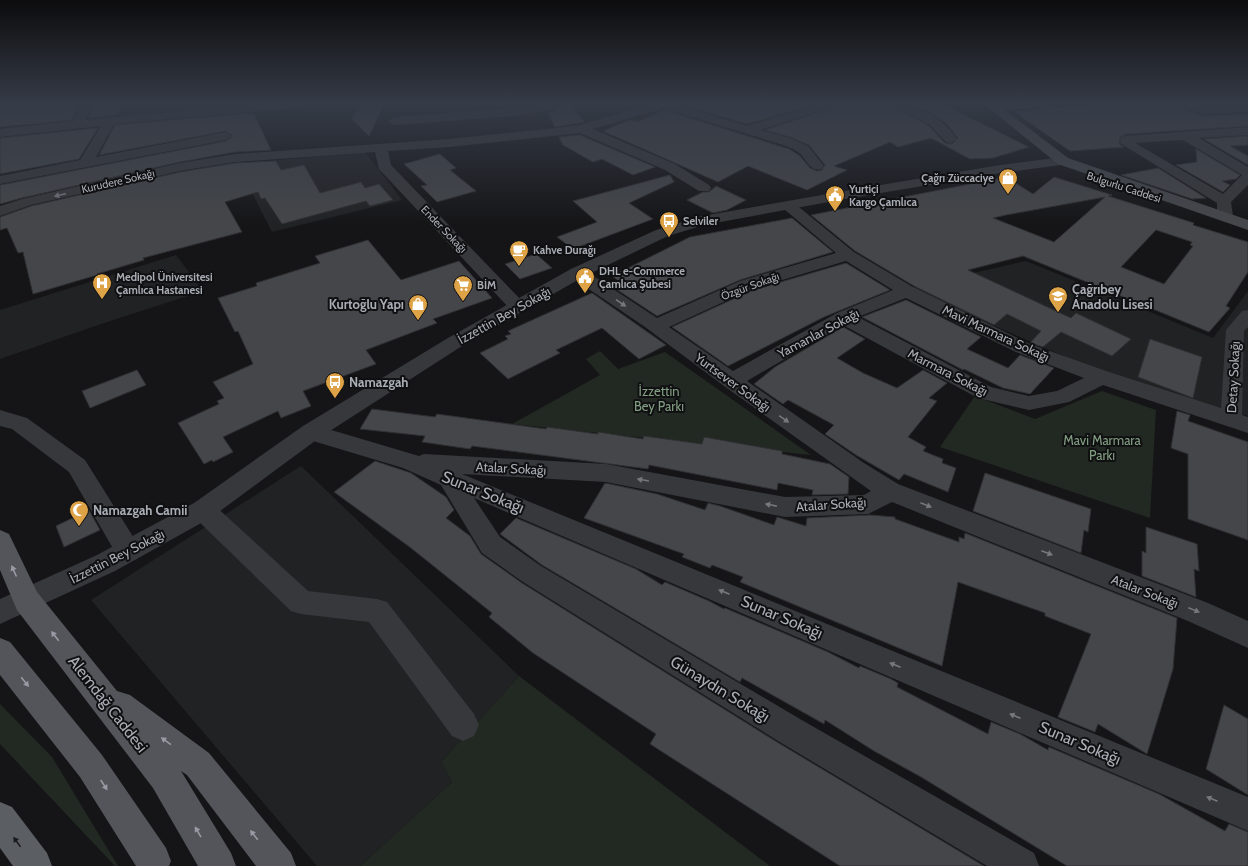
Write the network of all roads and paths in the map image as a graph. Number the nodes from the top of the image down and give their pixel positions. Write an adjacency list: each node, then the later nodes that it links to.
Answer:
1 (97, 144): 14 (street)
2 (184, 144): 14 (street)
3 (229, 144): 12 (street)
4 (383, 144): 11 (street)
5 (429, 144): 11 (street, Kurudere Sokağı)
6 (617, 144): 19 (street)
7 (793, 144): 15 (street)
8 (1037, 144): 13 (main road)
9 (1127, 144): 20 (street)
10 (1200, 144): 16 (street)
11 (381, 148): 12 (street, Kurudere Sokağı); 28 (street, Ender Sokağı)
12 (235, 158): 22 (street, Kurudere Sokağı, one-way to 22)
13 (1058, 162): 21 (street, İzzettin Bey Sokağı); 23 (main road, Bulgurlu Caddesi)
14 (86, 164): 18 (street)
15 (817, 166)
16 (1248, 173)
17 (1248, 177): 20 (street)
18 (0, 180)
19 (704, 188)
20 (1224, 201): 23 (street)
21 (789, 206): 25 (street, Mavi Marmara Sokağı); 26 (street, İzzettin Bey Sokağı)
22 (0, 211)
23 (1225, 218): 24 (main road, Bulgurlu Caddesi)
24 (1248, 225)
25 (848, 255): 27 (street, Mavi Marmara Sokağı); 31 (street, Özgür Sokağı)
26 (577, 273): 28 (street, İzzettin Bey Sokağı); 31 (street, Yurtsever Sokağı, one-way to 31)
27 (907, 291): 30 (street, Yamanlar Sokağı); 32 (street, Mavi Marmara Sokağı)
28 (518, 306): 36 (street, İzzettin Bey Sokağı)
29 (1248, 315): 35 (street, Detay Sokağı)
30 (843, 317): 32 (street, Marmara Sokağı); 33 (street, Yamanlar Sokağı)
31 (655, 326): 33 (street, Yurtsever Sokağı)
32 (1102, 377): 35 (street, Mavi Marmara Sokağı)
33 (731, 381): 39 (street, Yurtsever Sokağı, one-way to 39)
34 (0, 418): 42 (street)
35 (1239, 422)
36 (312, 432): 37 (street, Sunar Sokağı); 40 (street, İzzettin Bey Sokağı)
37 (411, 462): 38 (street, Sunar Sokağı); 39 (street, Atalar Sokağı, one-way to 37)
38 (449, 479): 49 (street, Sunar Sokağı, one-way to 38); 55 (street, Günaydın Sokağı)
39 (890, 491): 45 (street, Atalar Sokağı, one-way to 45)
40 (203, 510): 42 (street, İzzettin Bey Sokağı); 48 (street)
41 (0, 541): 43 (main road, Alemdağ Caddesi, one-way to 41)
42 (128, 551): 43 (street, İzzettin Bey Sokağı)
43 (27, 601): 44 (street, İzzettin Bey Sokağı); 47 (main road, Alemdağ Caddesi, one-way to 43)
44 (0, 612)
45 (1248, 635)
46 (0, 652): 51 (main road, one-way to 51)
47 (96, 689): 53 (main road, Alemdağ Caddesi, one-way to 47); 54 (main road, one-way to 47)
48 (463, 725)
49 (1248, 814)
50 (0, 819): 52 (highway, one-way to 50)
51 (153, 861)
52 (34, 866)
53 (218, 866)
54 (278, 866)
55 (1021, 866)

